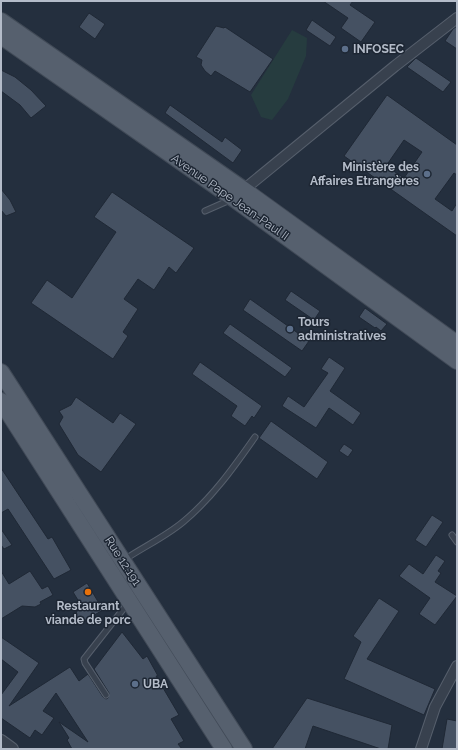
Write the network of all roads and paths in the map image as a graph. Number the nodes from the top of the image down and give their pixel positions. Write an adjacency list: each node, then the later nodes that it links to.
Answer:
1 (457, 18): 4 (street)
2 (1, 21): 4 (main road, Avenue Pape Jean-Paul II)
3 (1, 36): 4 (main road, Avenue Pape Jean-Paul II)
4 (239, 194): 5 (lane); 6 (main road, Avenue Pape Jean-Paul II); 7 (main road, Avenue Pape Jean-Paul II)
5 (205, 211)
6 (457, 344)
7 (457, 361)
8 (1, 372): 13 (main road, Rue 12.191)
9 (1, 401): 14 (main road, Rue 12.191)
10 (255, 437): 13 (lane)
11 (452, 535): 12 (lane)
12 (457, 542)
13 (123, 561): 20 (main road, Rue 12.191)
14 (129, 602): 16 (lane); 19 (main road, Rue 12.191)
15 (457, 666): 21 (street)
16 (106, 696)
17 (1, 741): 18 (street)
18 (12, 749)
19 (224, 749)
20 (244, 749)
21 (421, 749)

